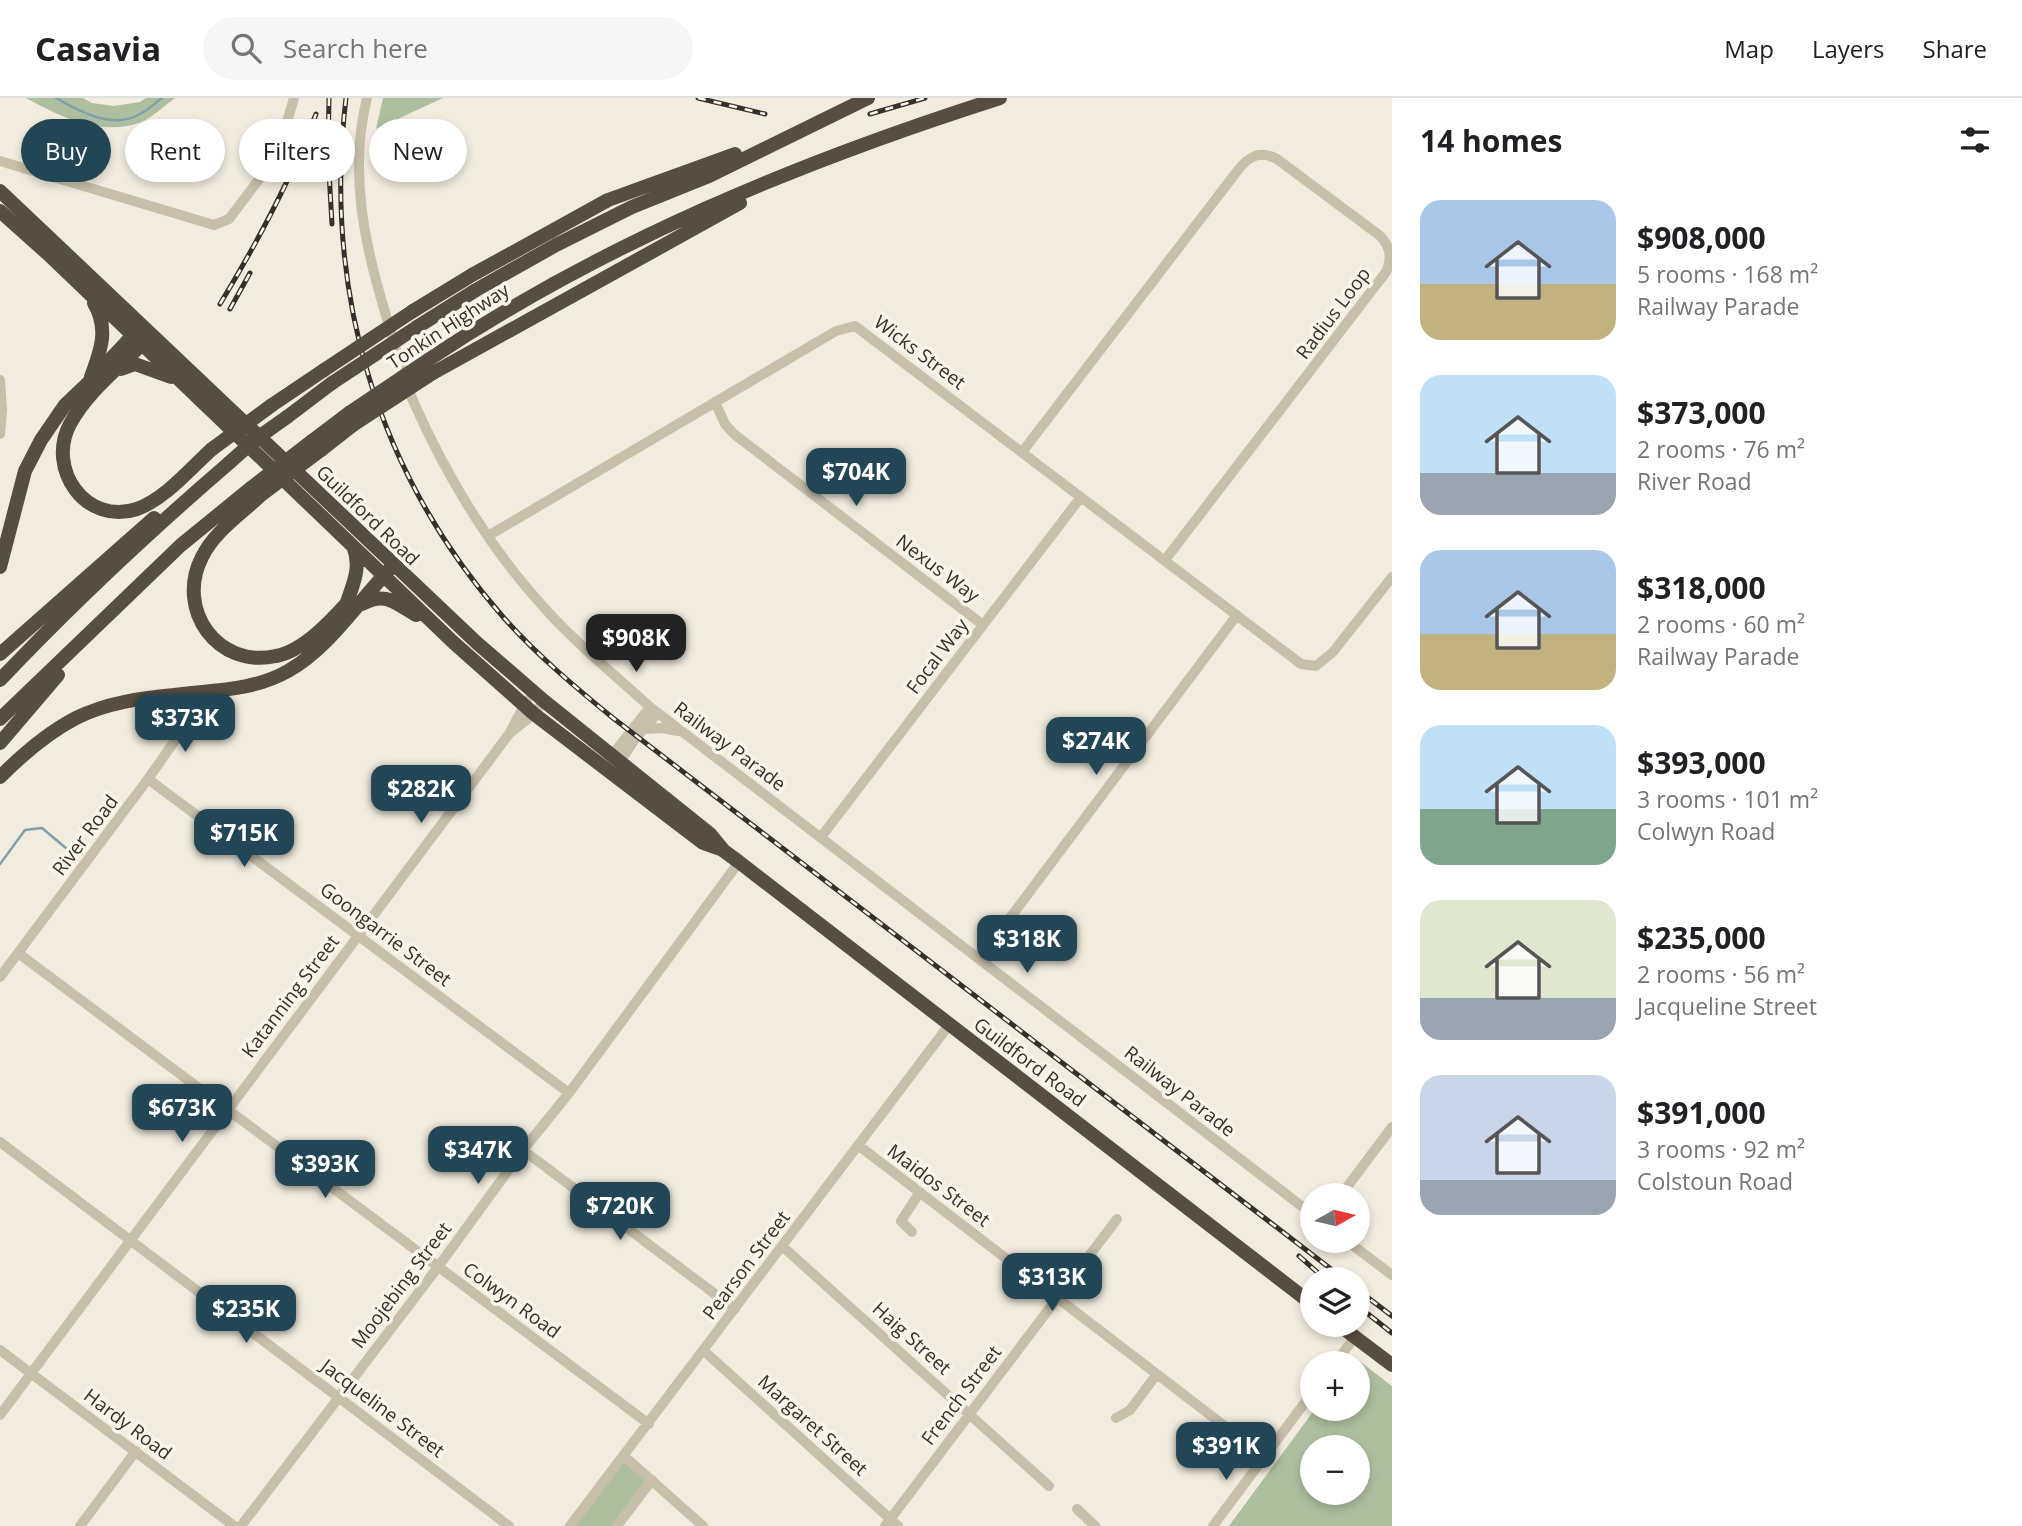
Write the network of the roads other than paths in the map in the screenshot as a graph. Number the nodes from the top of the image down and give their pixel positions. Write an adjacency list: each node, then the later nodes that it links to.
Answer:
1 (294, 98): 6 (street)
2 (367, 98): 23 (street, Railway Parade)
3 (868, 98): 5 (highway, Tonkin Highway)
4 (1000, 98): 20 (highway, Tonkin Highway, bridge)
5 (796, 132): 13 (highway, Tonkin Highway, bridge); 13 (highway, bridge)
6 (0, 161)
7 (0, 191): 11 (highway, Guildford Road)
8 (0, 211): 10 (highway, Guildford Road)
9 (1391, 252): 19 (street, Radius Loop); 25 (street, Radius Loop)
10 (84, 288): 11 (highway, Guildford Road); 16 (highway)
11 (143, 335): 12 (highway); 14 (highway, Guildford Road); 16 (highway); 27 (highway, Guildford Road)
12 (113, 374): 13 (highway, bridge); 14 (highway)
13 (328, 376): 22 (highway, Tonkin Highway, bridge)
14 (176, 378): 24 (highway, Guildford Road)
15 (0, 380): 18 (street)
16 (88, 384): 26 (highway)
17 (715, 402): 19 (street, Wicks Street); 23 (street, Wicks Street); 32 (street, Nexus Way)
18 (0, 434)
19 (1023, 451): 21 (street, Wicks Street)
20 (256, 492): 29 (highway); 30 (highway, Tonkin Highway)
21 (1081, 497): 25 (street, Wicks Street); 32 (street, Focal Way)
22 (185, 501): 34 (highway, Tonkin Highway); 35 (highway, Tonkin Highway)
23 (488, 536): 38 (street, Railway Parade)
24 (353, 546): 27 (highway, Guildford Road); 29 (highway)
25 (1165, 560): 31 (street, Wicks Street)
26 (0, 567)
27 (385, 567): 29 (highway); 33 (highway, Guildford Road); 36 (highway, Guildford Road)
28 (1392, 577): 31 (street, Wicks Street)
29 (350, 606): 33 (highway); 45 (highway)
30 (111, 613): 40 (highway, Tonkin Highway); 43 (highway)
31 (1237, 615): 51 (street)
32 (983, 625): 47 (street, Focal Way)
33 (438, 628): 37 (highway, Guildford Road)
34 (0, 654)
35 (0, 680)
36 (539, 697): 37 (street, Katanning Street); 44 (highway, Guildford Road)
37 (529, 709): 44 (highway, Guildford Road); 49 (street, Katanning Street)
38 (654, 710): 41 (street); 42 (street, Railway Parade); 44 (street)
39 (195, 712): 46 (street, River Road)
40 (0, 719)
41 (643, 729): 42 (street); 44 (street)
42 (682, 732): 47 (street, Railway Parade)
43 (0, 743)
44 (611, 765): 48 (highway, Guildford Road)
45 (0, 777)
46 (148, 779): 49 (street, Goongarrie Street); 50 (street, River Road)
47 (821, 837): 51 (street, Railway Parade)
48 (738, 862): 53 (highway, Guildford Road); 54 (street, Moojebing Street)
49 (358, 934): 54 (street, Goongarrie Street); 55 (street, Katanning Street)
50 (18, 953): 52 (street, River Road); 55 (street, Colwyn Road)
51 (980, 958): 62 (street, Railway Parade)
52 (0, 977)
53 (949, 1025): 58 (street, Pearson Street); 70 (highway, Guildford Road)
54 (569, 1093): 59 (street, Moojebing Street)
55 (227, 1108): 65 (street, Katanning Street); 68 (street, Colwyn Road)
56 (1392, 1127): 60 (street)
57 (0, 1142): 65 (street, Jacqueline Street)
58 (859, 1146): 61 (street, Maidos Street); 66 (street, Pearson Street)
59 (523, 1150): 68 (street, Moojebing Street); 72 (street)
60 (1350, 1183)
61 (920, 1192): 64 (street); 71 (street, Maidos Street)
62 (1300, 1205)
63 (1117, 1219): 71 (street, French Street)
64 (912, 1232)
65 (131, 1240): 78 (street, Katanning Street); 80 (street, Jacqueline Street)
66 (782, 1246): 72 (street, Pearson Street); 82 (street, Haig Street)
67 (1363, 1253): 69 (street)
68 (438, 1267): 80 (street, Moojebing Street); 85 (street, Colwyn Road)
69 (1392, 1275)
70 (1300, 1295)
71 (1057, 1298): 79 (street, Maidos Street); 82 (street, French Street)
72 (735, 1309): 75 (street, Pearson Street)
73 (1355, 1337): 76 (street); 77 (highway)
74 (0, 1350): 78 (street, Hardy Road)
75 (704, 1351): 85 (street, Pearson Street); 92 (street, Margaret Street)
76 (1344, 1351)
77 (1392, 1365)
78 (31, 1373): 83 (street, Katanning Street); 86 (street, Hardy Road)
79 (1157, 1374): 84 (street); 88 (street, Maidos Street)
80 (339, 1396): 95 (street, Moojebing Street); 96 (street, Jacqueline Street)
81 (1300, 1410): 88 (street)
82 (969, 1413): 90 (street, Haig Street); 92 (street, French Street)
83 (0, 1415)
84 (1116, 1418)
85 (649, 1424): 87 (street, Pearson Street)
86 (136, 1451): 93 (street); 94 (street, Hardy Road)
87 (624, 1456): 89 (street); 97 (street, Pearson Street)
88 (1265, 1457): 101 (street)
89 (652, 1480): 98 (street); 99 (street)
90 (1049, 1486)
91 (1076, 1509): 100 (street)
92 (891, 1524)
93 (80, 1526)
94 (234, 1526)
95 (241, 1526)
96 (509, 1526)
97 (570, 1526)
98 (617, 1526)
99 (703, 1526)
100 (1095, 1526)
101 (1213, 1526)

